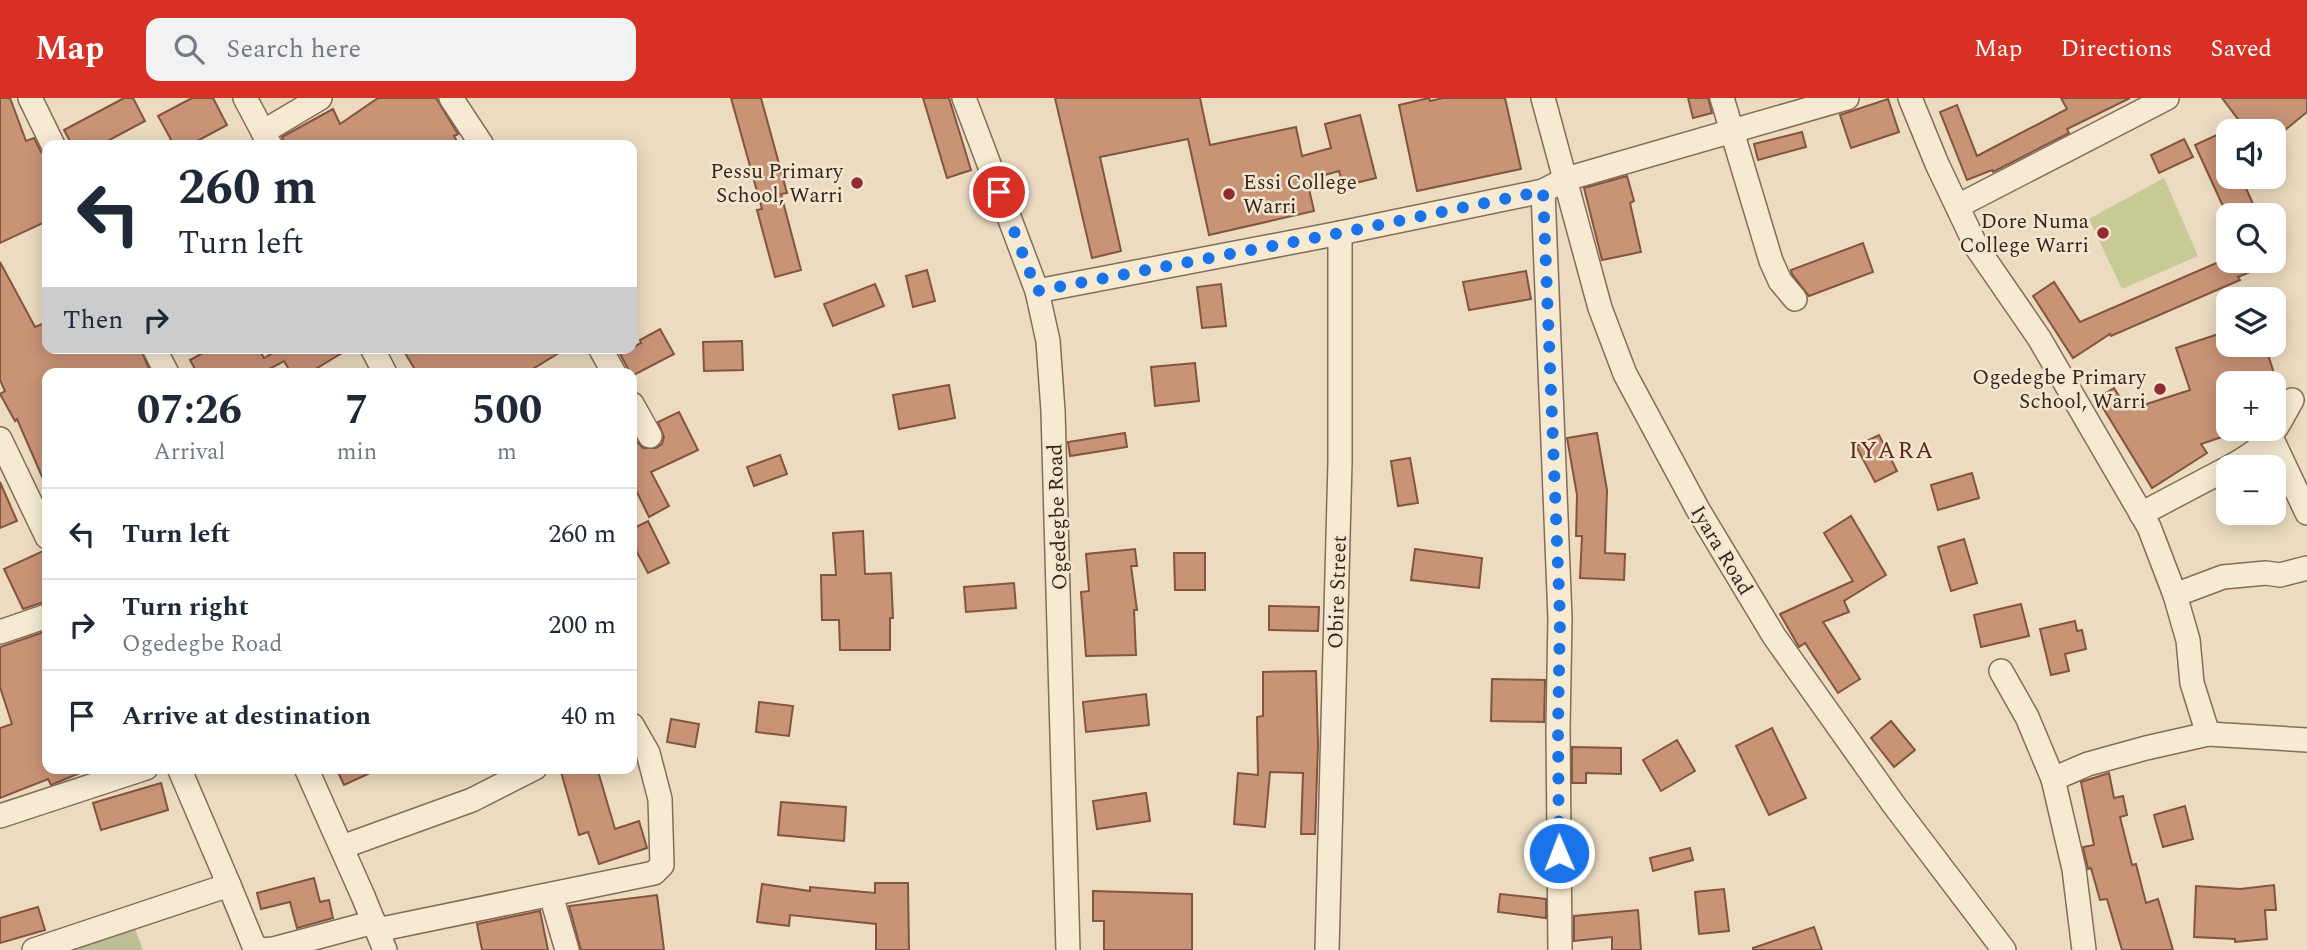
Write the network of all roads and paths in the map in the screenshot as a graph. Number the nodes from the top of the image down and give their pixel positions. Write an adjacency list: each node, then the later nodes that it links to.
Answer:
1 (30, 98): 13 (street)
2 (245, 98): 12 (street)
3 (320, 98): 12 (street)
4 (451, 98): 14 (street)
5 (964, 98): 19 (street, Ogedegbe Road)
6 (1543, 98): 15 (street, Iyara Road)
7 (1722, 98): 11 (street)
8 (1847, 98): 11 (street)
9 (1910, 98): 17 (street)
10 (2167, 98): 17 (street)
11 (1731, 130): 15 (street); 20 (street)
12 (266, 139)
13 (51, 140)
14 (479, 140)
15 (1566, 179): 16 (street); 56 (street, Iyara Road)
16 (1543, 191): 18 (street); 55 (street)
17 (1958, 206): 31 (street)
18 (1340, 233): 19 (street); 54 (street, Obire Street)
19 (1037, 291): 53 (street, Ogedegbe Road)
20 (1795, 299)
21 (2292, 400): 22 (street)
22 (2286, 411)
23 (637, 413): 24 (street)
24 (650, 436)
25 (0, 439): 32 (street)
26 (2267, 441): 28 (street)
27 (2273, 441): 30 (street)
28 (2252, 455)
29 (2216, 475): 31 (street)
30 (2307, 513)
31 (2141, 514): 34 (street)
32 (42, 527)
33 (2307, 568): 34 (street)
34 (2175, 595): 39 (street)
35 (42, 618): 36 (street)
36 (0, 632)
37 (2001, 671): 45 (street)
38 (637, 734): 49 (street)
39 (2208, 734): 40 (street); 45 (street)
40 (2307, 740)
41 (128, 774): 46 (street)
42 (182, 774): 48 (street)
43 (309, 774): 47 (street)
44 (523, 774): 47 (street)
45 (2053, 779): 57 (street)
46 (0, 816)
47 (342, 847): 50 (street)
48 (229, 885): 50 (street); 51 (street)
49 (551, 895): 50 (street); 52 (street)
50 (379, 934)
51 (34, 950)
52 (567, 950)
53 (1068, 950)
54 (1327, 950)
55 (1560, 950)
56 (2004, 950)
57 (2084, 950)

